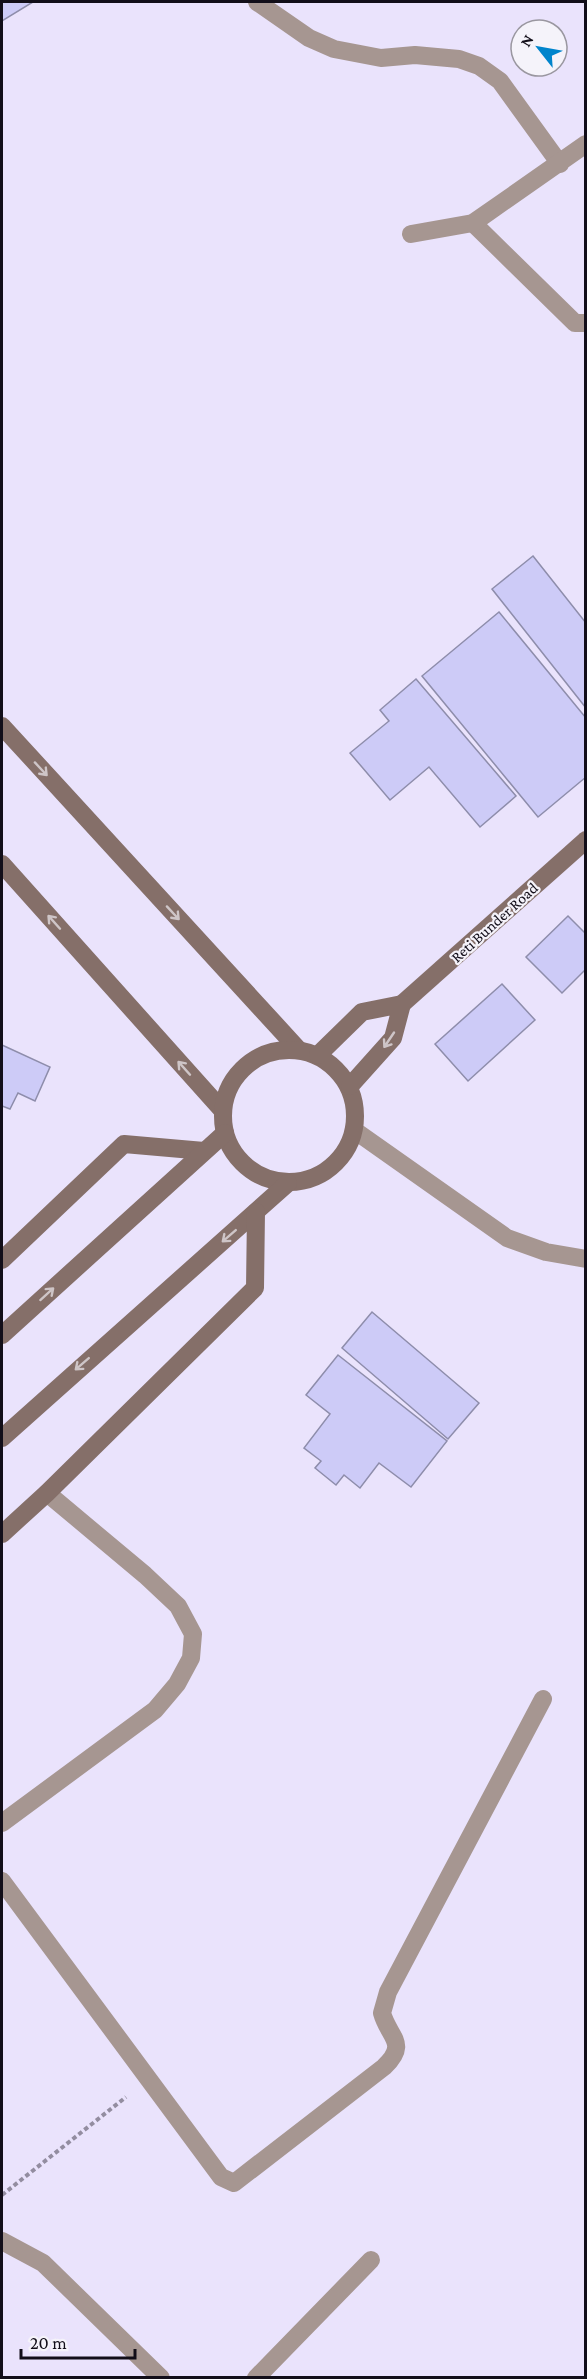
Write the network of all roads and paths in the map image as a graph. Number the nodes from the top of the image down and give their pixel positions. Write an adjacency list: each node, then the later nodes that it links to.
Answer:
1 (257, 2): 3 (street)
2 (585, 144): 3 (street)
3 (560, 164): 4 (street)
4 (472, 223): 5 (street); 6 (street)
5 (411, 234)
6 (585, 323)
7 (2, 726): 11 (main road, one-way to 11)
8 (585, 840): 10 (main road, Reti Bunder Road)
9 (2, 864): 14 (main road, one-way to 9)
10 (402, 1004): 12 (main road); 13 (main road, one-way to 13)
11 (298, 1049): 12 (main road); 14 (main road)
12 (318, 1055): 13 (main road)
13 (350, 1086): 15 (main road)
14 (223, 1111): 16 (main road)
15 (354, 1130): 18 (main road); 20 (street)
16 (225, 1133): 17 (main road); 18 (main road)
17 (204, 1151): 21 (main road); 22 (main road, one-way to 17)
18 (288, 1183): 19 (main road)
19 (256, 1212): 23 (main road, one-way to 23); 24 (main road)
20 (585, 1258)
21 (2, 1260)
22 (2, 1334)
23 (2, 1438)
24 (47, 1493): 25 (main road); 27 (street)
25 (2, 1534)
26 (543, 1699): 29 (street)
27 (2, 1823)
28 (2, 1881): 29 (street)
29 (148, 2080): 30 (path)
30 (2, 2194)
31 (2, 2241): 33 (street)
32 (371, 2260): 34 (street)
33 (161, 2378)
34 (256, 2378)

